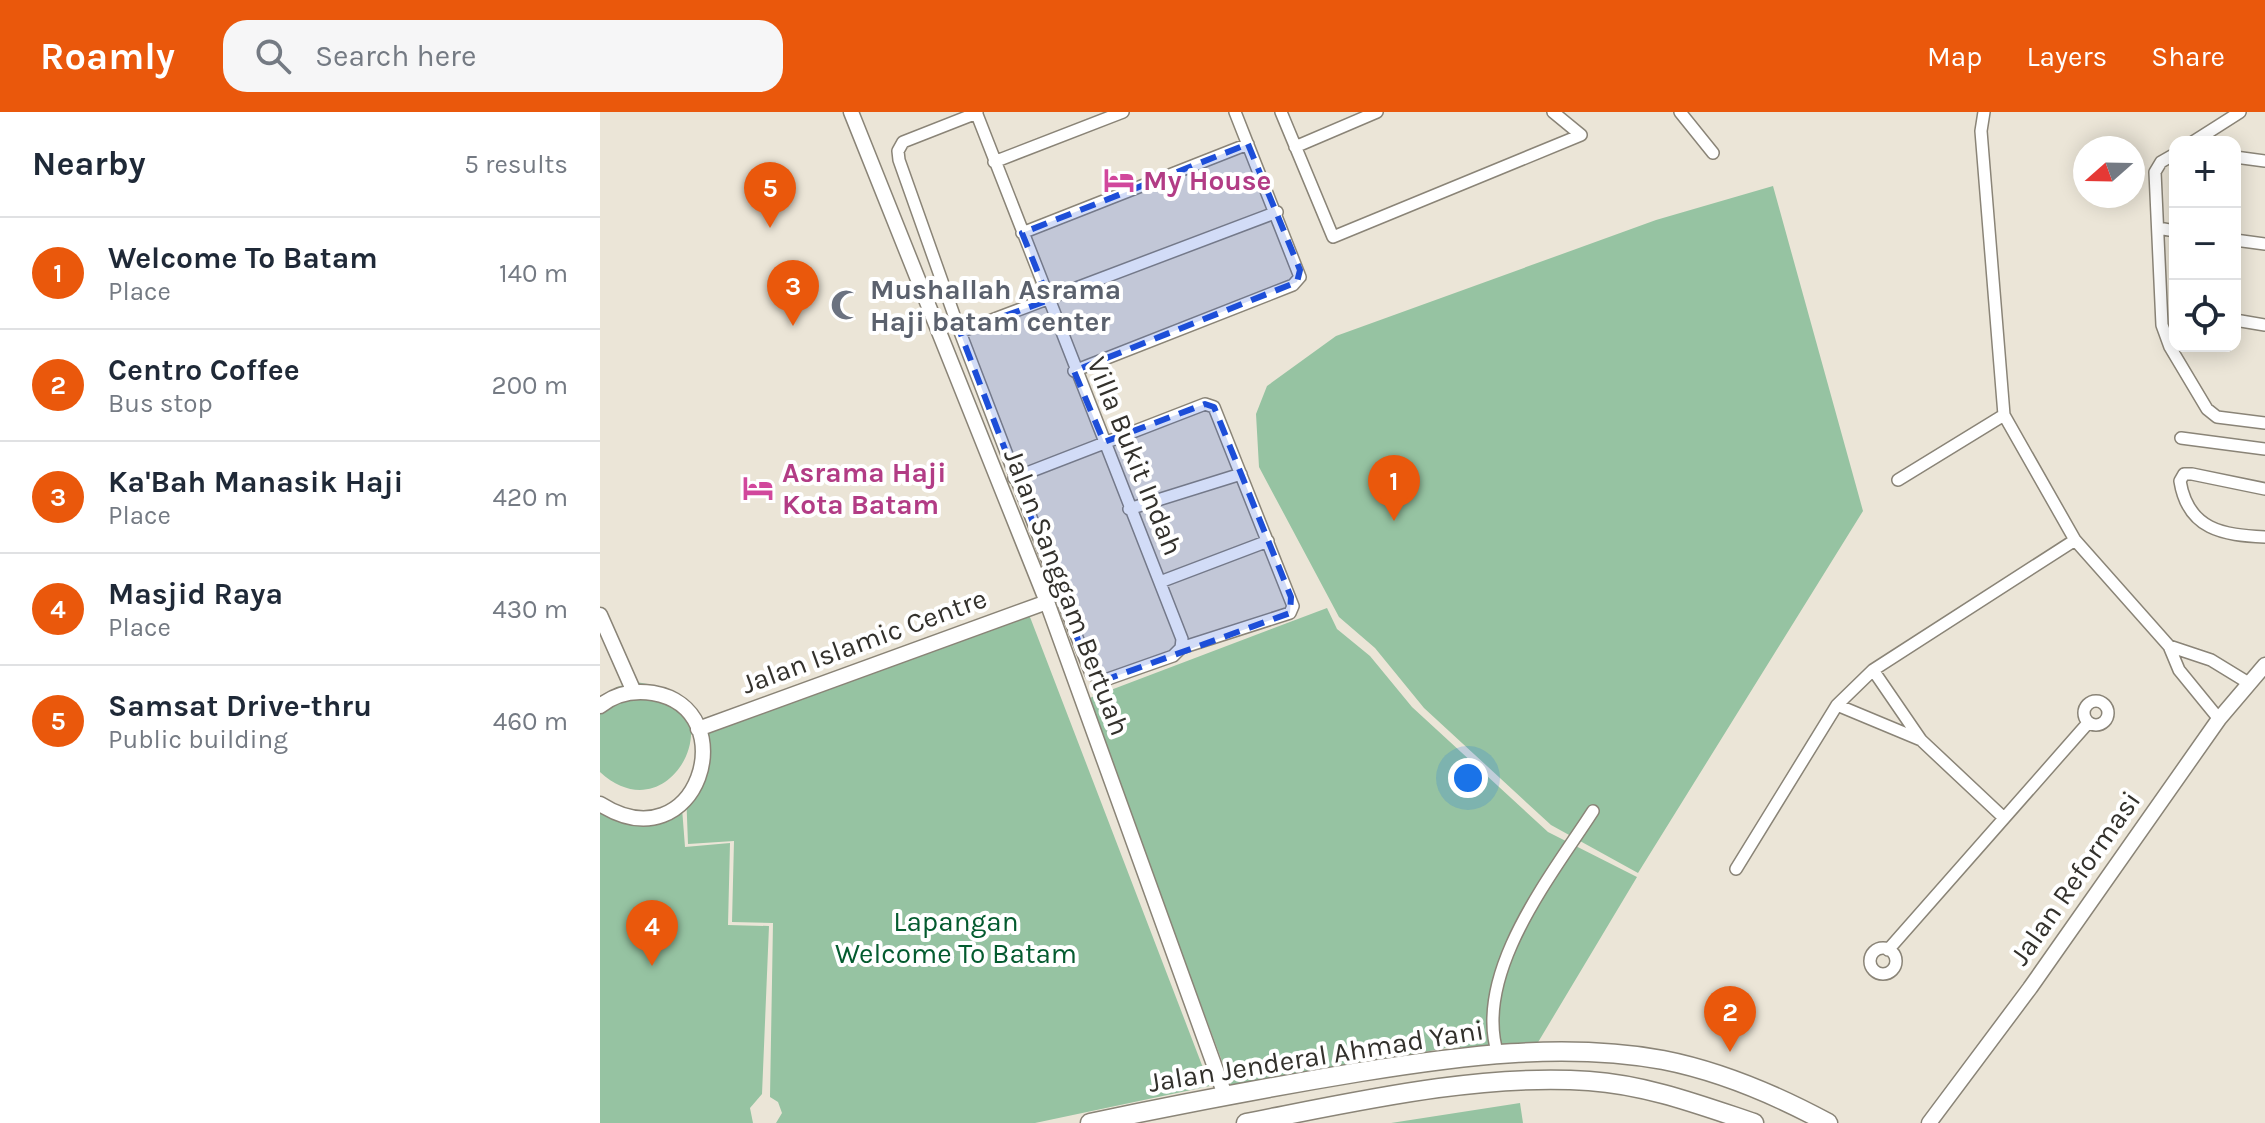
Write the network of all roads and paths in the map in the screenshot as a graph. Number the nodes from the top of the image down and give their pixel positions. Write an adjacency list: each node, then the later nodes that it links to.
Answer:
1 (851, 112): 47 (street, Jalan Sanggam Bertuah)
2 (976, 112): 18 (street, Villa Bukit Indah); 29 (street)
3 (1123, 112): 18 (street)
4 (1235, 112): 12 (street)
5 (1281, 112): 13 (street)
6 (1377, 112): 13 (street)
7 (1553, 112): 13 (street)
8 (1680, 112): 14 (street)
9 (1984, 112): 33 (street)
10 (2240, 112): 11 (street)
11 (2202, 136)
12 (1248, 144): 19 (street); 22 (street)
13 (1295, 147)
14 (1713, 153)
15 (2169, 157): 20 (street)
16 (2241, 158): 17 (street)
17 (2265, 161)
18 (994, 162): 22 (street, Villa Bukit Indah)
19 (1277, 212): 25 (street); 32 (street)
20 (2158, 228): 21 (street); 26 (street)
21 (2169, 230)
22 (1022, 233): 25 (street, Villa Bukit Indah)
23 (2241, 241): 24 (street)
24 (2265, 244)
25 (1049, 300): 29 (street); 32 (street, Villa Bukit Indah)
26 (2169, 309): 30 (street)
27 (2241, 321): 28 (street)
28 (2265, 325)
29 (960, 332): 39 (street)
30 (2169, 344)
31 (2173, 352): 34 (street)
32 (1074, 371): 36 (street, Villa Bukit Indah)
33 (2004, 415): 40 (street); 44 (street)
34 (2265, 423)
35 (2181, 438): 37 (street)
36 (1104, 442): 38 (street); 39 (street); 42 (street, Villa Bukit Indah)
37 (2265, 449)
38 (1241, 474): 42 (street); 45 (street)
39 (1014, 478): 49 (street)
40 (1898, 480)
41 (2265, 489): 43 (street)
42 (1129, 509): 46 (street, Villa Bukit Indah)
43 (2265, 537)
44 (2075, 540): 50 (street); 52 (street)
45 (1268, 541): 46 (street); 49 (street)
46 (1160, 582): 49 (street, Villa Bukit Indah)
47 (1047, 602): 59 (street, Jalan Islamic Centre); 67 (street, Jalan Sanggam Bertuah)
48 (600, 615): 54 (street)
49 (1182, 644)
50 (2169, 646): 53 (street); 57 (street)
51 (2265, 665): 53 (street, Jalan Reformasi)
52 (1873, 670): 55 (street); 60 (street)
53 (2247, 682): 57 (street, Jalan Reformasi)
54 (634, 692): 56 (street); 59 (street)
55 (1837, 705): 60 (street); 64 (street)
56 (600, 706)
57 (2219, 719): 72 (street, Jalan Reformasi)
58 (2088, 723): 63 (street)
59 (698, 729): 61 (street)
60 (1921, 740): 63 (street)
61 (600, 804)
62 (1593, 811): 66 (street)
63 (2004, 818): 65 (street)
64 (1736, 869)
65 (1888, 950)
66 (1498, 1055): 67 (highway, Jalan Jenderal Ahmad Yani); 71 (highway, Jalan Jenderal Ahmad Yani)
67 (1225, 1095): 68 (highway, Jalan Jenderal Ahmad Yani)
68 (1090, 1123)
69 (1246, 1123): 70 (highway, Jalan Jenderal Ahmad Yani)
70 (1754, 1123)
71 (1828, 1123)
72 (1929, 1123)

